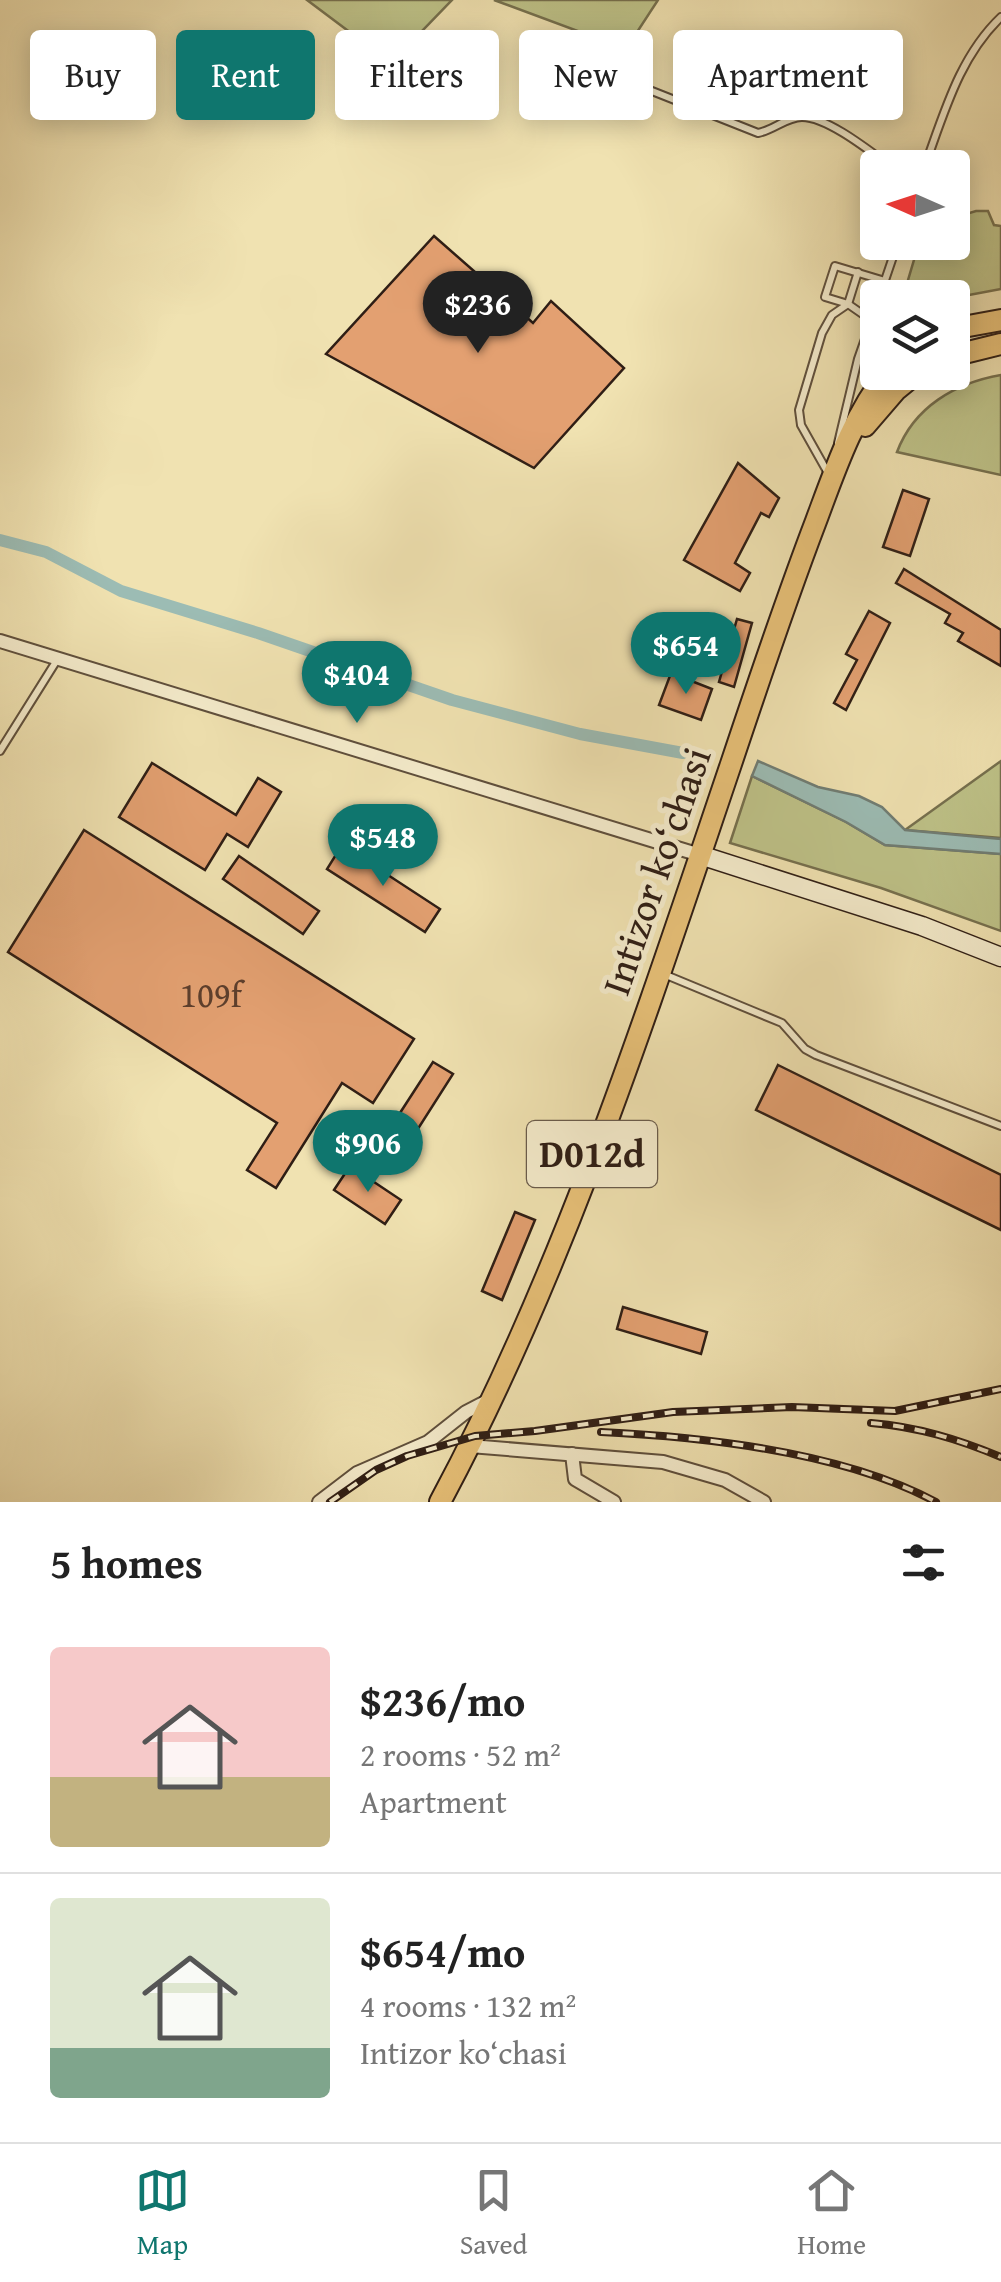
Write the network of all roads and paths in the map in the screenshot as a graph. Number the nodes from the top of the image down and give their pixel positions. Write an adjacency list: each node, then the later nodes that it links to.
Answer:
1 (1001, 17): 4 (lane)
2 (653, 92): 3 (lane)
3 (867, 150)
4 (931, 150)
5 (858, 272): 6 (lane); 7 (lane); 7 (lane)
6 (881, 280)
7 (848, 304): 8 (lane); 16 (lane)
8 (860, 312)
9 (1001, 320): 10 (main road)
10 (970, 326)
11 (1001, 344): 12 (main road)
12 (970, 352)
13 (860, 356): 16 (lane, Intizor ko‘chasi)
14 (876, 390): 16 (main road, D012d)
15 (899, 390): 16 (main road, D012d)
16 (832, 478): 20 (main road, Intizor ko‘chasi / D012d)
17 (0, 641): 18 (street)
18 (57, 660): 19 (lane); 20 (street)
19 (0, 751)
20 (700, 855): 21 (street); 22 (main road, Intizor ko‘chasi / D012d)
21 (1001, 956)
22 (660, 973): 23 (lane); 24 (main road, Intizor ko‘chasi / D012d)
23 (1001, 1126)
24 (494, 1398): 25 (main road, Intizor ko‘chasi / D012d); 27 (street)
25 (470, 1446): 26 (street); 28 (main road, Intizor ko‘chasi / D012d)
26 (572, 1454): 29 (street); 30 (street)
27 (319, 1502)
28 (440, 1502)
29 (614, 1502)
30 (764, 1502)

